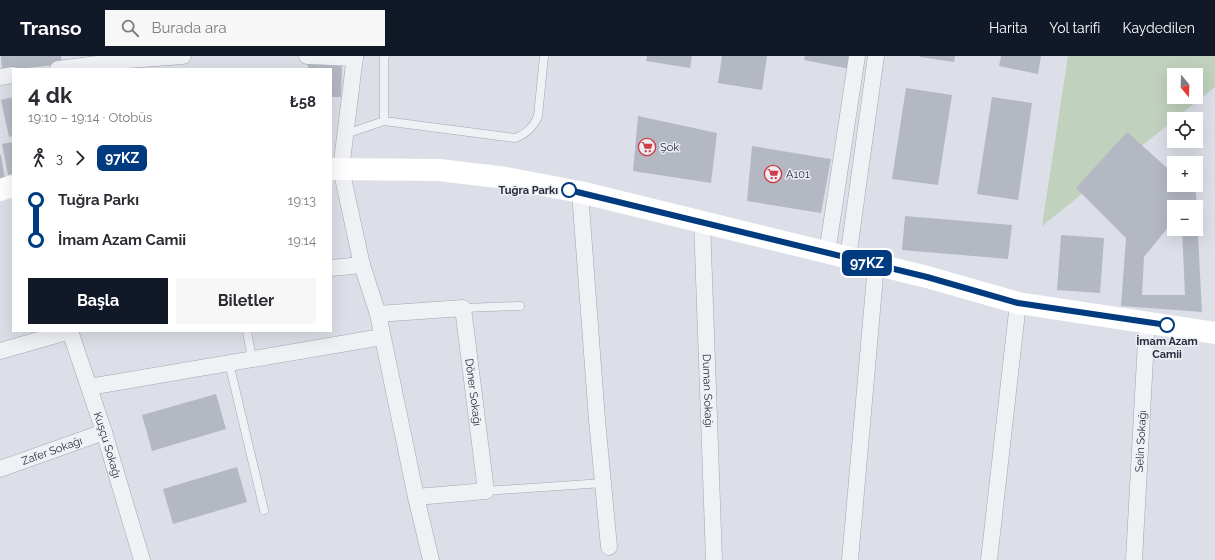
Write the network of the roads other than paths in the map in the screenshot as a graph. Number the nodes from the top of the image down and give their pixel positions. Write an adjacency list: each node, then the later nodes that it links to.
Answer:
1 (183, 56): 8 (street)
2 (307, 56): 7 (street)
3 (385, 56): 11 (lane)
4 (544, 56): 11 (lane)
5 (857, 56): 18 (street)
6 (876, 56): 19 (street)
7 (355, 57): 12 (street)
8 (66, 68)
9 (12, 75): 10 (street)
10 (0, 77)
11 (384, 122): 12 (lane)
12 (346, 134): 13 (street)
13 (336, 169): 16 (street); 20 (street)
14 (12, 186): 15 (street)
15 (0, 190)
16 (580, 192): 17 (street); 39 (street)
17 (702, 221): 18 (street); 46 (street, Duman Sokağı)
18 (827, 253): 19 (street)
19 (848, 258): 21 (street)
20 (362, 265): 22 (street); 26 (street)
21 (876, 265): 23 (street); 47 (street)
22 (332, 268)
23 (1018, 303): 27 (street); 48 (street)
24 (520, 306): 25 (lane)
25 (463, 308): 26 (street); 40 (street, Döner Sokağı)
26 (378, 314): 32 (street)
27 (1147, 322): 31 (street); 49 (street, Selin Sokağı)
28 (66, 332): 33 (street)
29 (70, 332): 36 (street, Kuşçu Sokağı)
30 (247, 332): 34 (lane)
31 (1215, 332)
32 (382, 337): 34 (street); 41 (street)
33 (0, 351)
34 (252, 359): 35 (street)
35 (229, 363): 36 (street); 42 (lane)
36 (89, 388): 37 (street, Kuşçu Sokağı)
37 (104, 432): 38 (street, Zafer Sokağı); 44 (street, Kuşçu Sokağı)
38 (0, 469)
39 (603, 483): 40 (lane); 43 (street)
40 (486, 491): 41 (street)
41 (416, 497): 45 (street)
42 (264, 510)
43 (609, 547)
44 (142, 560)
45 (431, 560)
46 (714, 560)
47 (850, 560)
48 (989, 560)
49 (1134, 560)

